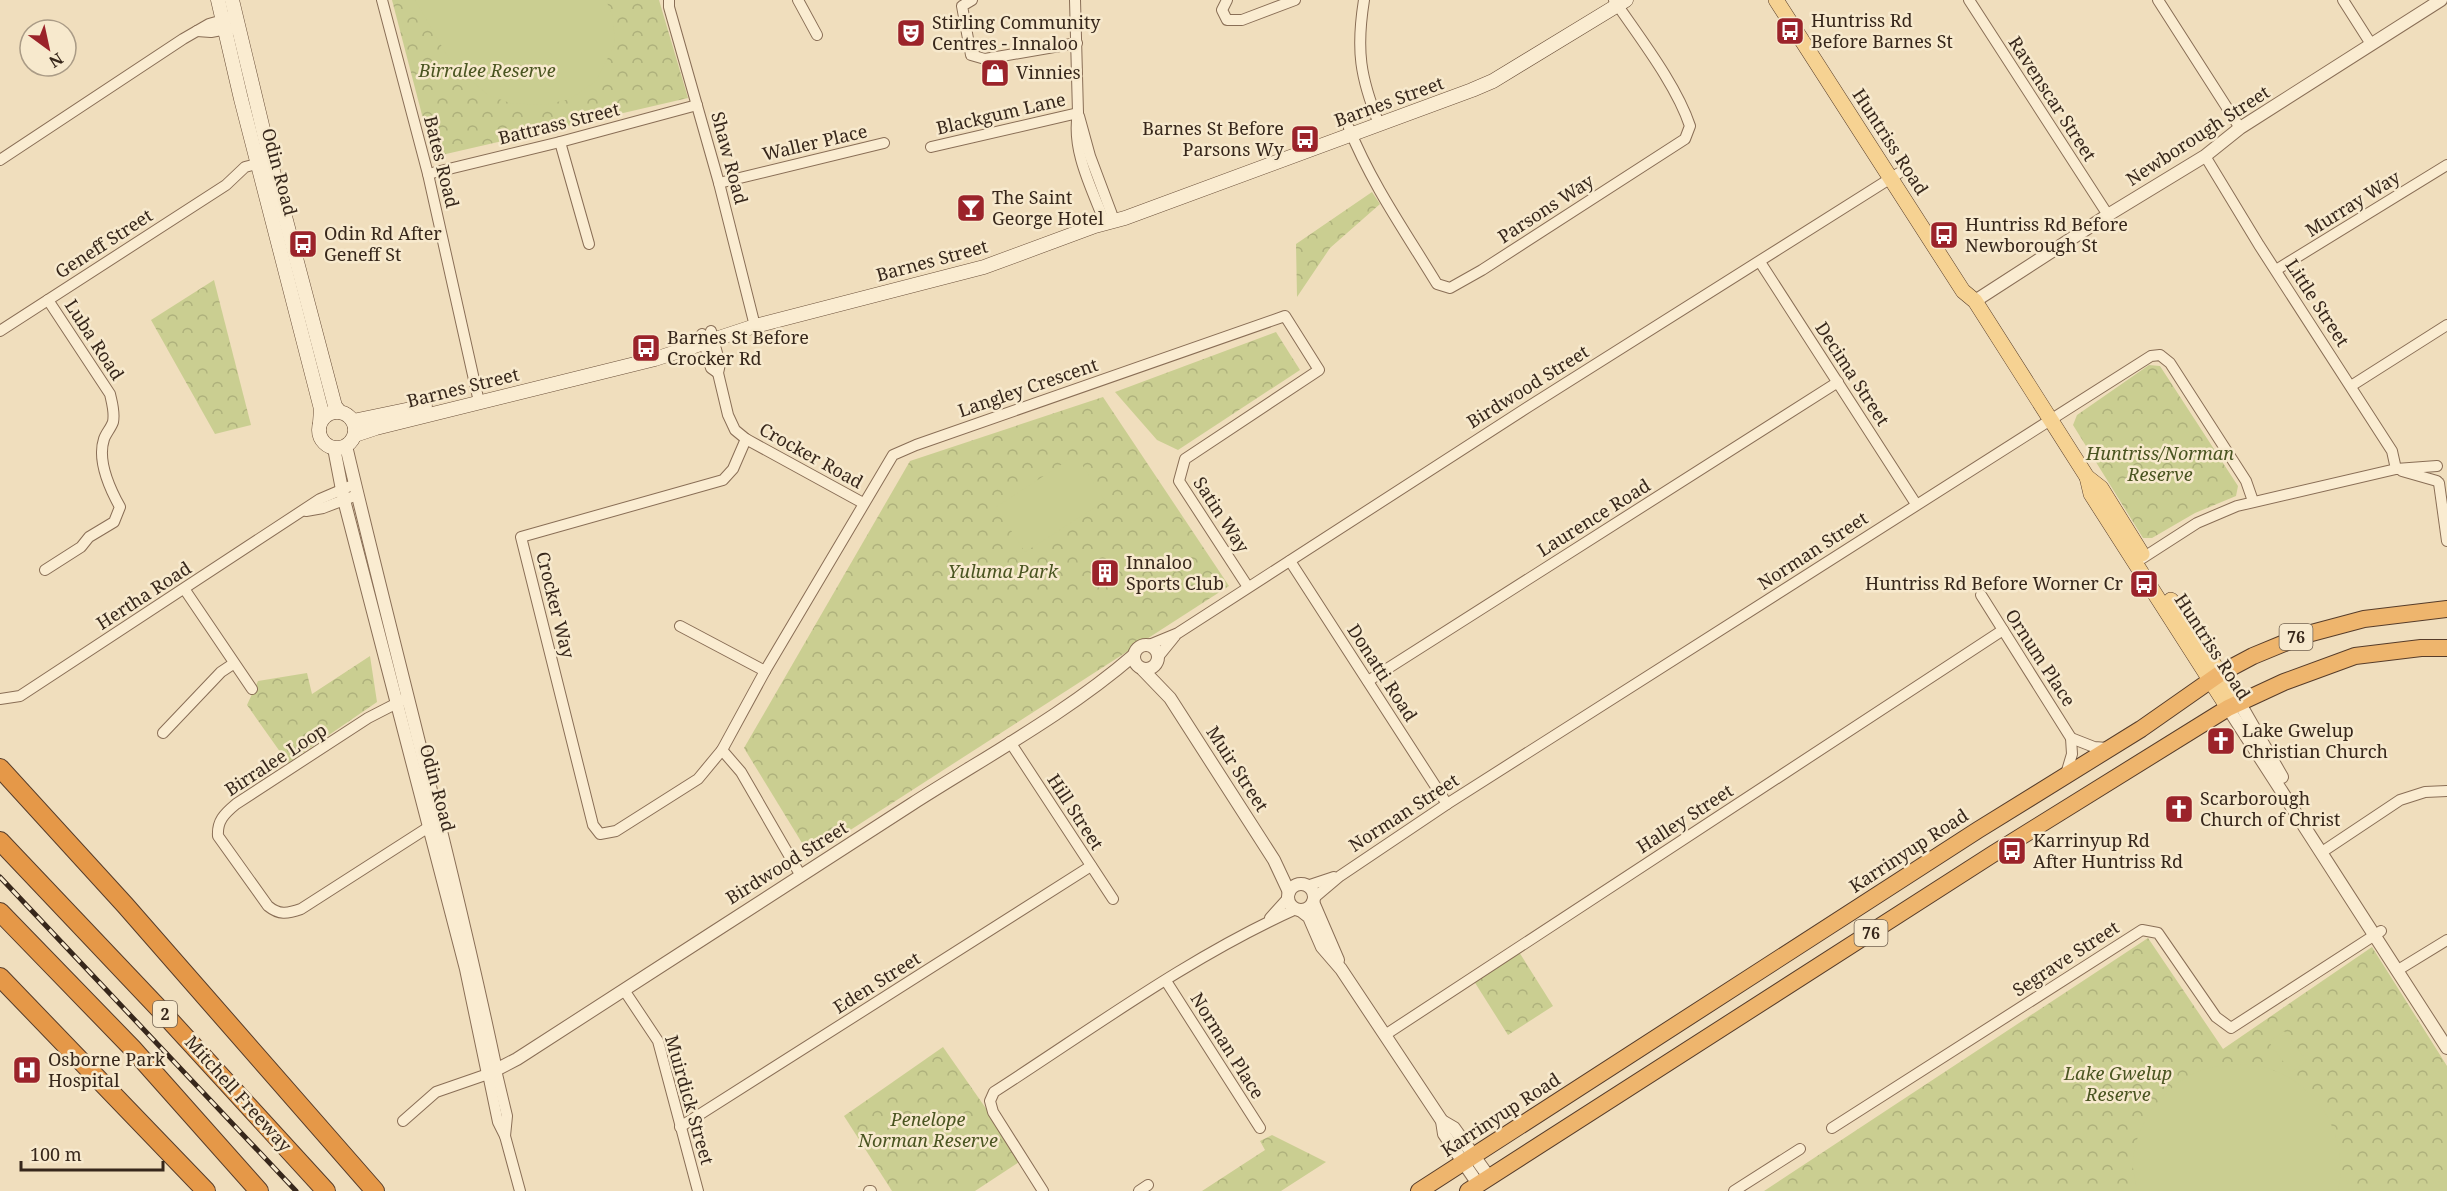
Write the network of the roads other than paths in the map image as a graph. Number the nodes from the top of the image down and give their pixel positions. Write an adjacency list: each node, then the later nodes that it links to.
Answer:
1 (218, 0): 18 (main road, Odin Road)
2 (232, 0): 18 (main road, Odin Road)
3 (382, 0): 34 (street, Bates Road)
4 (669, 0): 22 (street, Shaw Road)
5 (798, 0): 19 (street)
6 (972, 0): 20 (street)
7 (1075, 0): 20 (street)
8 (1227, 0): 9 (street)
9 (1295, 0)
10 (1364, 0): 24 (street)
11 (1776, 0): 35 (main road, Huntriss Road)
12 (1788, 0): 35 (main road, Huntriss Road)
13 (1969, 0): 37 (street, Ravenscar Street)
14 (2158, 0): 25 (street)
15 (2343, 0): 21 (street)
16 (2441, 0): 21 (street, Newborough Street)
17 (1617, 1): 24 (main road, Barnes Street); 26 (street, Parsons Way)
18 (231, 23): 31 (street); 33 (main road, Odin Road)
19 (817, 34)
20 (1077, 43): 23 (street)
21 (2371, 44): 25 (street, Newborough Street)
22 (697, 105): 27 (street, Battrass Street); 36 (street, Shaw Road)
23 (1078, 113): 29 (street, Blackgum Lane); 38 (street)
24 (1377, 121): 26 (main road, Barnes Street)
25 (2240, 128): 30 (street, Newborough Street)
26 (1350, 132): 38 (main road, Barnes Street)
27 (561, 142): 34 (street, Battrass Street); 39 (street)
28 (884, 143): 36 (street, Waller Place)
29 (931, 147)
30 (2205, 156): 37 (street, Newborough Street); 41 (street, Little Street)
31 (0, 160)
32 (2447, 165): 41 (street, Murray Way)
33 (266, 167): 42 (street, Geneff Street); 51 (main road, Odin Road); 54 (main road, Odin Road)
34 (428, 174): 50 (street, Bates Road)
35 (1895, 176): 40 (street, Birdwood Street); 43 (main road, Huntriss Road)
36 (718, 183): 44 (street, Shaw Road)
37 (2108, 215): 43 (street, Newborough Street)
38 (1108, 218): 44 (main road, Barnes Street)
39 (589, 244)
40 (1760, 262): 48 (street, Decima Street); 69 (street, Birdwood Street)
41 (2276, 270): 49 (street, Little Street)
42 (48, 300): 46 (street, Geneff Street); 70 (street, Luba Road)
43 (1975, 301): 52 (main road, Huntriss Road)
44 (754, 322): 47 (main road, Barnes Street)
45 (2447, 325): 49 (street)
46 (0, 331)
47 (708, 337): 50 (main road, Barnes Street); 55 (street, Crocker Road)
48 (1838, 382): 65 (street, Decima Street); 87 (street, Laurence Road)
49 (2351, 386): 59 (street, Little Street)
50 (478, 398): 53 (main road, Barnes Street); 56 (main road, Barnes Street)
51 (339, 411): 53 (main road); 54 (main road)
52 (2051, 420): 63 (street, Norman Street); 65 (street, Norman Street); 68 (main road, Huntriss Road)
53 (353, 421): 56 (main road, Odin Road)
54 (320, 423): 56 (main road, Odin Road)
55 (746, 439): 64 (street, Crocker Road); 103 (street, Crocker Way)
56 (345, 443): 61 (street, Odin Road); 62 (street, Odin Road)
57 (1185, 459): 64 (street, Langley Crescent); 71 (street, Satin Way)
58 (2442, 464): 59 (street); 60 (street)
59 (2396, 469): 60 (street); 63 (street)
60 (2441, 483): 66 (street)
61 (356, 490): 62 (street, Hertha Road); 91 (street, Odin Road)
62 (343, 495): 72 (street, Hertha Road); 93 (street, Odin Road)
63 (2253, 501): 68 (street)
64 (862, 503): 84 (street, Langley Crescent)
65 (1916, 504): 102 (street, Norman Street)
66 (2446, 519): 67 (street)
67 (2447, 540)
68 (2139, 560): 85 (main road, Huntriss Road)
69 (1290, 561): 71 (street, Birdwood Street); 87 (street, Donatti Road)
70 (45, 570)
71 (1248, 587): 77 (street, Birdwood Street)
72 (185, 590): 82 (street); 90 (street, Hertha Road)
73 (1981, 595): 76 (street, Ornum Place)
74 (2447, 609): 85 (highway, Karrinyup Road / 76)
75 (680, 626): 84 (street)
76 (2003, 630): 95 (street, Ornum Place); 129 (street, Halley Street)
77 (1178, 633): 78 (street, Birdwood Street); 81 (street, Birdwood Street)
78 (1149, 645): 80 (street); 81 (street)
79 (2447, 648): 92 (highway, 76)
80 (1134, 655): 83 (street); 86 (street, Birdwood Street)
81 (1158, 660): 83 (street); 89 (street, Muir Street)
82 (233, 664): 88 (street); 94 (street)
83 (1142, 669): 86 (street, Birdwood Street); 89 (street, Muir Street)
84 (765, 672): 98 (street, Langley Crescent)
85 (2215, 677): 92 (main road, Huntriss Road); 97 (highway, Karrinyup Road / 76)
86 (1104, 681): 96 (street, Birdwood Street)
87 (1368, 681): 102 (street, Donatti Road)
88 (252, 689)
89 (1170, 698): 109 (street, Muir Street)
90 (0, 699)
91 (410, 702): 93 (street, Birralee Loop); 104 (street, Odin Road)
92 (2233, 705): 107 (street, Huntriss Road); 108 (highway, 76)
93 (396, 707): 104 (street, Odin Road); 104 (street, Birralee Loop)
94 (163, 733)
95 (2072, 738): 97 (street); 100 (street)
96 (1010, 742): 110 (street, Hill Street); 111 (street, Birdwood Street)
97 (2111, 748): 100 (highway, Karrinyup Road / 76)
98 (722, 750): 103 (street, Langley Crescent); 111 (street)
99 (0, 768): 143 (highway)
100 (2066, 776): 105 (highway, Karrinyup Road / 76)
101 (2447, 790): 107 (street)
102 (1448, 804): 112 (street, Norman Street)
103 (593, 825)
104 (435, 830): 132 (street, Odin Road)
105 (1978, 830): 108 (highway); 138 (highway, Karrinyup Road / 76)
106 (0, 841): 142 (highway, Mitchell Freeway / 2)
107 (2325, 849): 120 (street, Huntriss Road)
108 (1993, 854): 139 (highway, 76)
109 (1274, 860): 113 (street, Muir Street); 114 (street, Muir Street)
110 (1091, 866): 115 (street, Hill Street); 134 (street, Eden Street)
111 (801, 876): 127 (street, Birdwood Street)
112 (1340, 876): 113 (street, Norman Street); 116 (street, Norman Street)
113 (1304, 885): 114 (street); 116 (street)
114 (1288, 895): 117 (street); 119 (street)
115 (1113, 899)
116 (1313, 900): 117 (street); 123 (street)
117 (1298, 909): 119 (street); 123 (street)
118 (0, 912): 141 (highway)
119 (1266, 923): 125 (street)
120 (2378, 933): 122 (street, Huntriss Road); 136 (street, Segrave Street)
121 (2447, 940): 122 (street)
122 (2401, 968): 130 (street, Huntriss Road); 131 (street, Huntriss Road)
123 (1341, 969): 129 (street)
124 (0, 977): 128 (highway)
125 (1166, 981): 135 (street, Norman Place); 146 (street)
126 (0, 988): 128 (highway)
127 (624, 990): 132 (street, Birdwood Street); 134 (street, Muirdick Street)
128 (42, 1022): 140 (highway)
129 (1385, 1035): 138 (street)
130 (2447, 1036)
131 (2447, 1048)
132 (492, 1072): 133 (street); 144 (street, Odin Road)
133 (403, 1121)
134 (680, 1127): 145 (street, Muirdick Street)
135 (1260, 1128)
136 (1832, 1128)
137 (1800, 1149): 148 (street)
138 (1468, 1159): 139 (street); 147 (highway, Karrinyup Road / 76)
139 (1478, 1184)
140 (206, 1191)
141 (259, 1191)
142 (326, 1191)
143 (374, 1191)
144 (520, 1191)
145 (698, 1191)
146 (1043, 1191)
147 (1419, 1191)
148 (1734, 1191)

